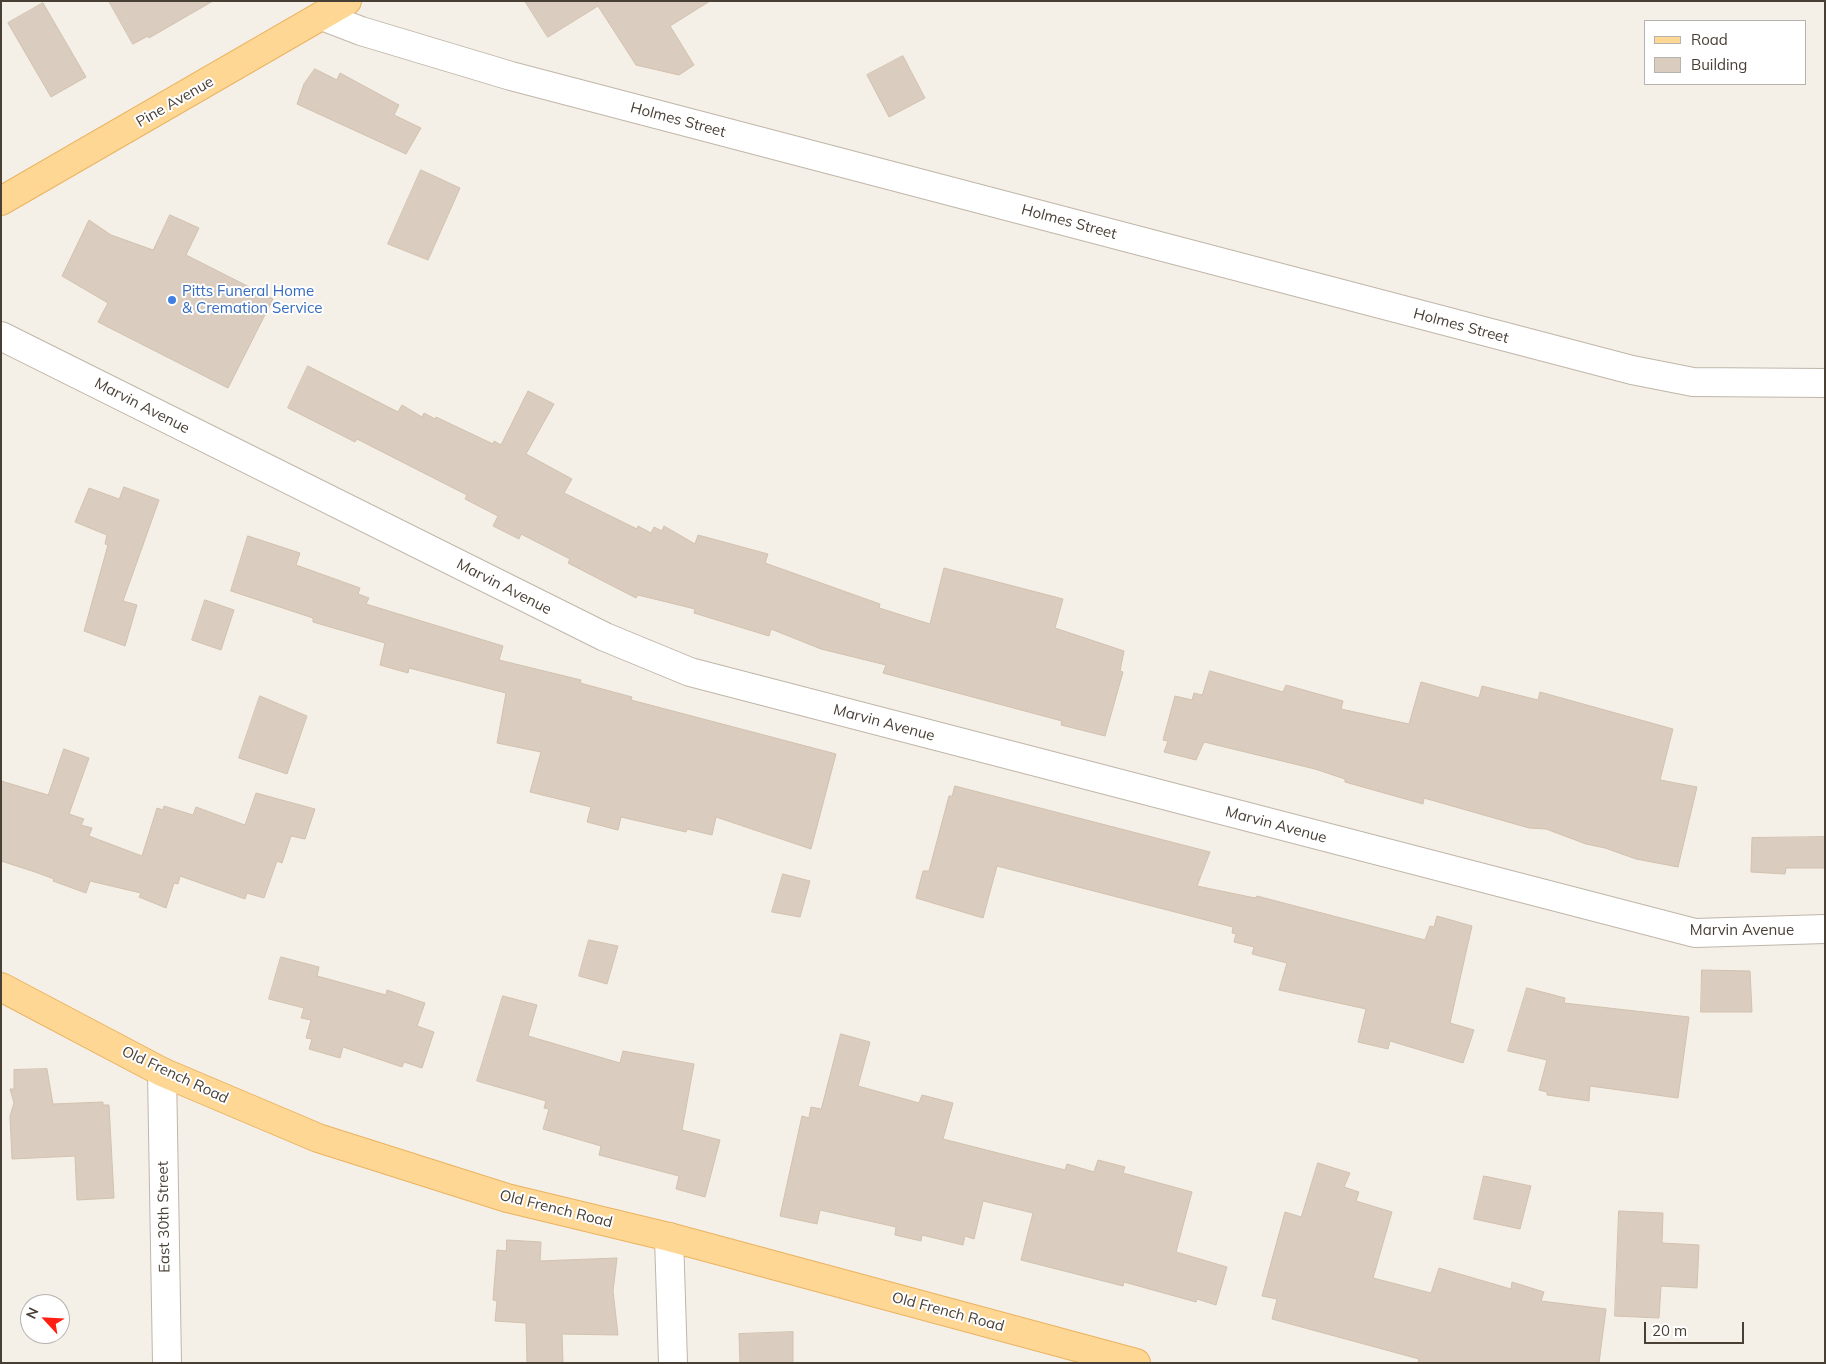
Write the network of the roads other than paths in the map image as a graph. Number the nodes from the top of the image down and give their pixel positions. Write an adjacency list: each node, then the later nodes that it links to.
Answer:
1 (347, 1): 2 (main road, Pine Avenue)
2 (322, 16): 3 (main road, Pine Avenue); 5 (street, Holmes Street)
3 (1, 202)
4 (1, 336): 6 (street, Marvin Avenue)
5 (1825, 383)
6 (1825, 929)
7 (1, 987): 8 (main road, Old French Road)
8 (162, 1072): 9 (main road, Old French Road); 10 (street, East 30th Street)
9 (669, 1237): 11 (street); 12 (main road, Old French Road)
10 (167, 1363)
11 (673, 1363)
12 (1136, 1363)

